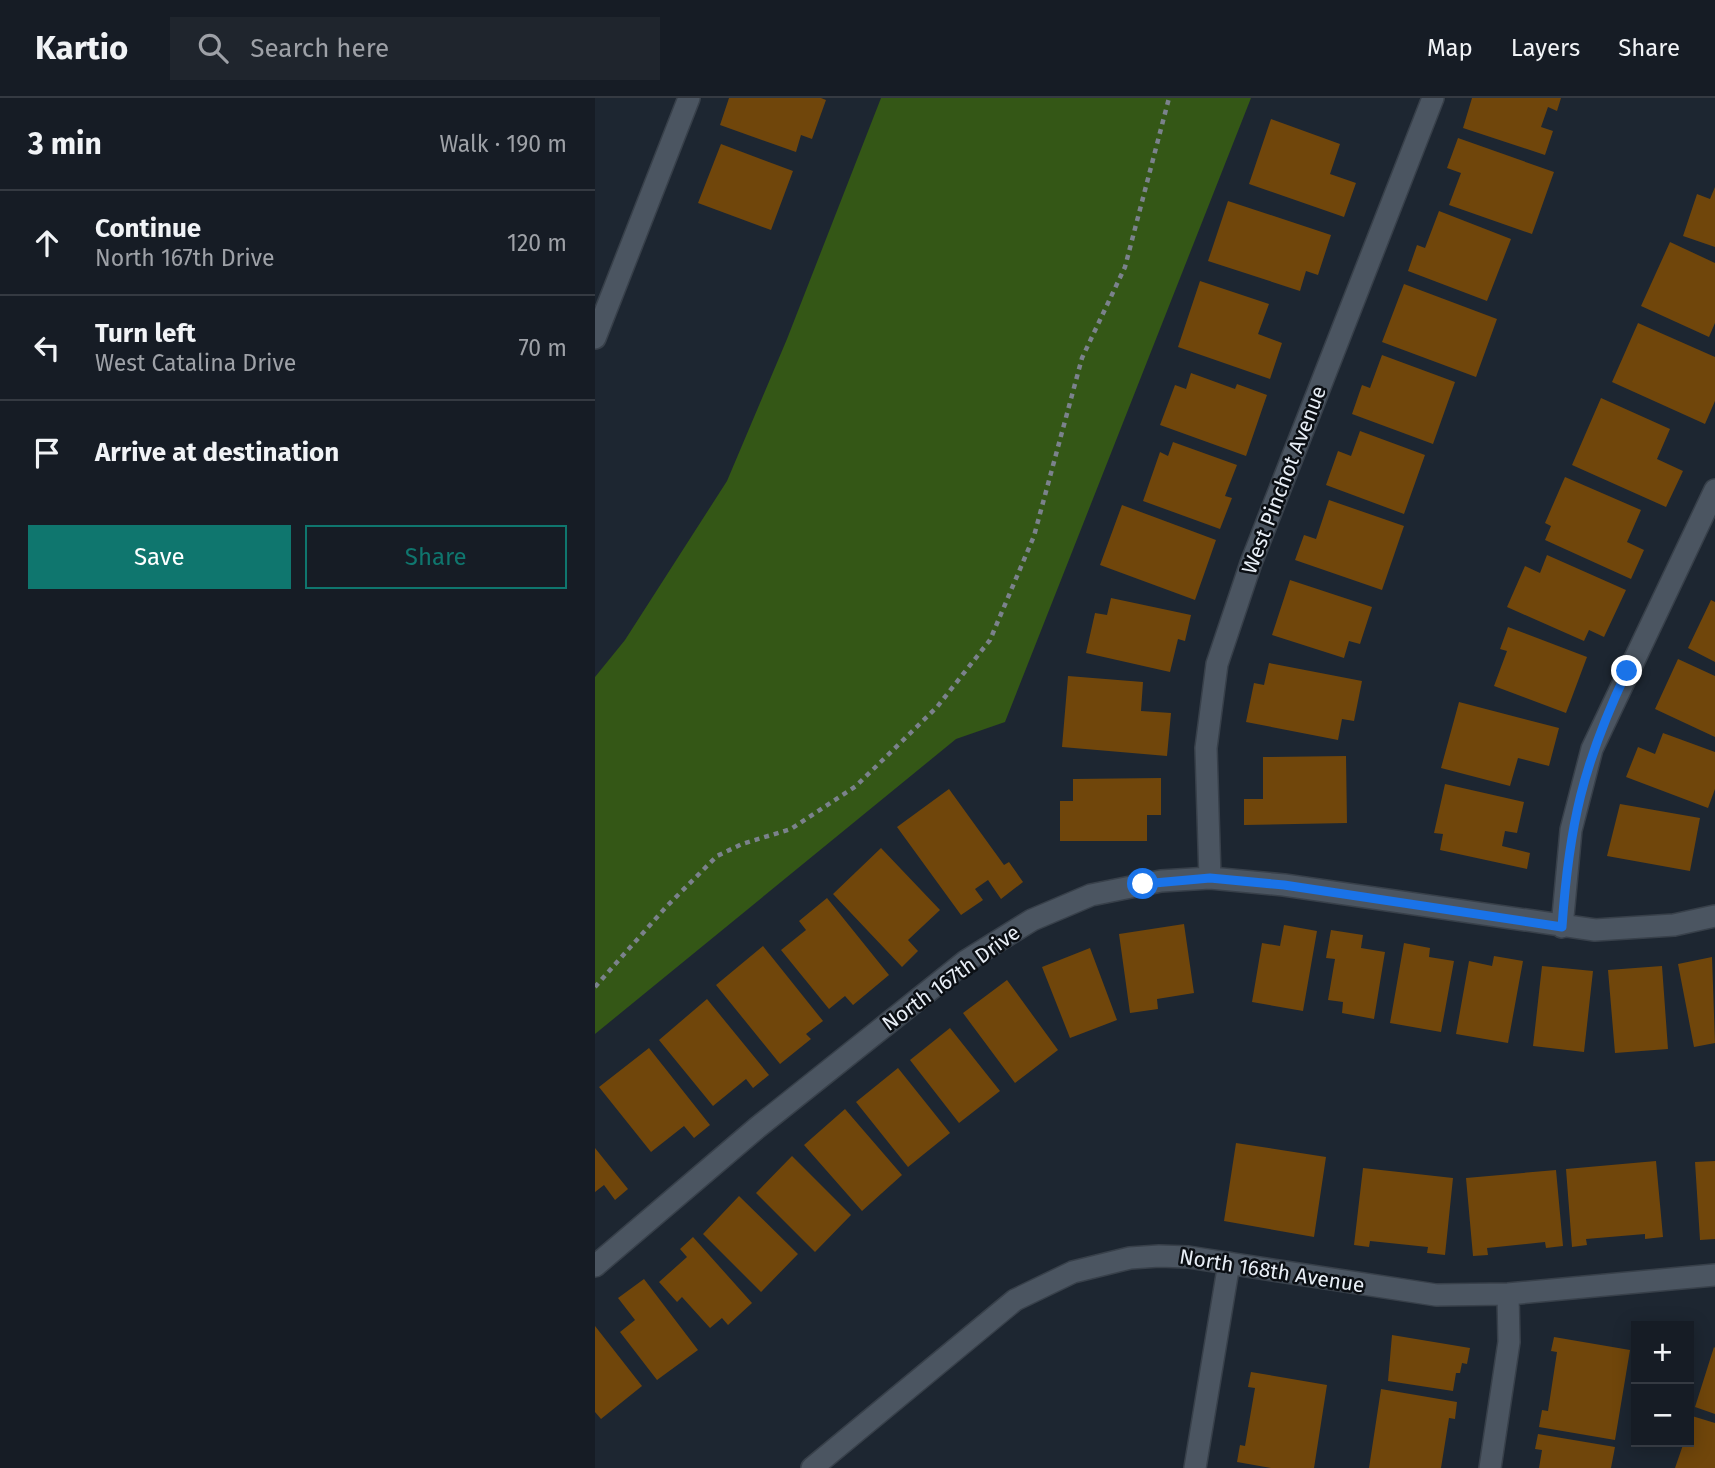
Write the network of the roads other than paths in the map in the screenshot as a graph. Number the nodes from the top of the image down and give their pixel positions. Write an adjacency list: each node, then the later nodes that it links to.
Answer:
1 (689, 98): 3 (street)
2 (1433, 98): 6 (street, West Pinchot Avenue)
3 (604, 292): 4 (street)
4 (595, 338)
5 (1715, 490): 8 (street)
6 (1210, 878): 8 (street, North 167th Drive); 10 (street, North 167th Drive)
7 (1715, 916): 8 (street, North 167th Drive)
8 (1562, 927)
9 (1229, 1263): 12 (street, North 168th Avenue); 13 (street, North 168th Avenue); 14 (street)
10 (595, 1266)
11 (1715, 1275): 12 (street, North 168th Avenue)
12 (1508, 1294): 15 (street)
13 (812, 1468)
14 (1195, 1468)
15 (1490, 1468)

